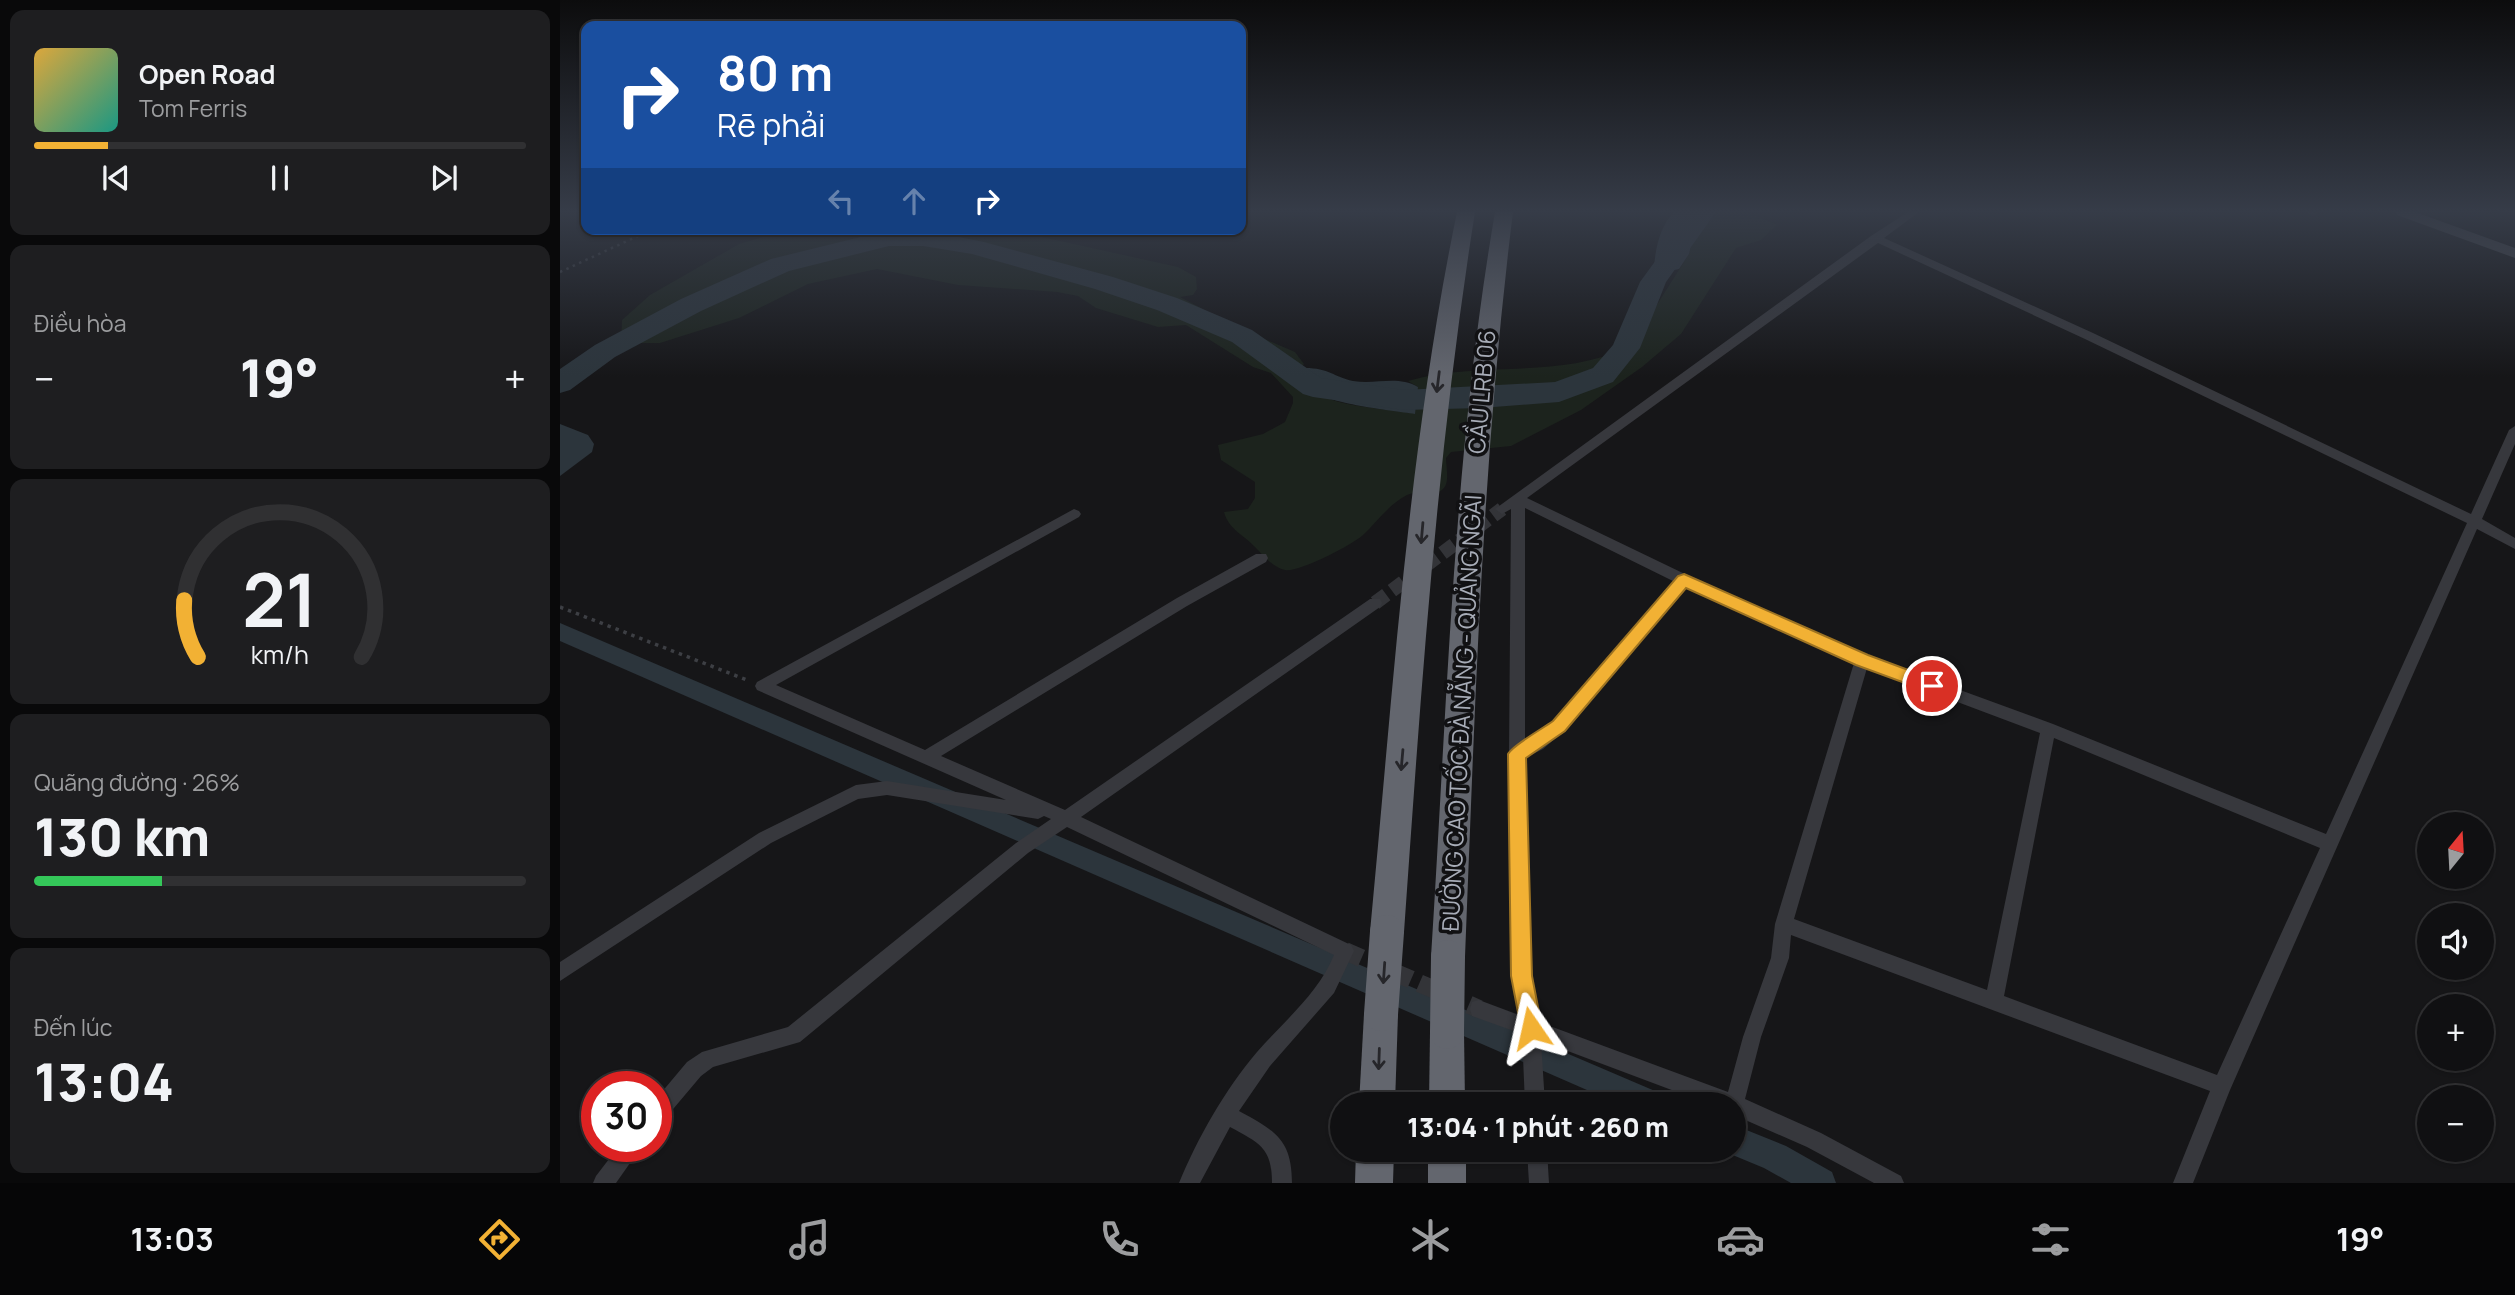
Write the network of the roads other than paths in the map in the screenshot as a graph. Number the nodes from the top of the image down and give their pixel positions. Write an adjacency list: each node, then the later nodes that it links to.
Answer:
1 (1456, 267): 6 (highway, CẦU LRB 06, one-way to 6)
2 (1496, 267): 7 (highway, CẦU LRB 06)
3 (1835, 267): 8 (street)
4 (1939, 267): 11 (street)
5 (2515, 430): 11 (street)
6 (1428, 466): 30 (highway, ĐƯỜNG CAO TỐC ĐÀ NẴNG - QUẢNG NGÃI, one-way to 30, bridge)
7 (1475, 469): 23 (highway, ĐƯỜNG CAO TỐC ĐÀ NẴNG - QUẢNG NGÃI)
8 (1518, 499): 9 (street); 14 (street); 18 (street)
9 (1502, 509)
10 (1074, 514): 19 (street)
11 (2474, 521): 12 (street); 21 (street)
12 (2515, 544)
13 (1261, 558): 19 (street)
14 (1684, 580): 16 (street); 18 (street)
15 (1375, 603): 20 (street)
16 (1862, 660): 17 (street); 22 (street)
17 (2048, 729): 21 (street); 25 (street)
18 (1517, 754): 27 (street)
19 (925, 758): 20 (street)
20 (1060, 822): 24 (street); 35 (street); 37 (street)
21 (2330, 844): 29 (street)
22 (1784, 924): 25 (street); 34 (street)
23 (1448, 957): 28 (highway, bridge)
24 (560, 972)
25 (1994, 1001): 29 (street)
26 (1479, 1009): 27 (street)
27 (1532, 1031): 32 (street); 33 (street)
28 (1447, 1032): 31 (highway)
29 (2222, 1086): 49 (street)
30 (1378, 1092)
31 (1447, 1092)
32 (1535, 1092)
33 (1701, 1092)
34 (1737, 1092)
35 (672, 1095)
36 (1746, 1109): 48 (street)
37 (1226, 1114): 43 (street); 44 (street)
38 (619, 1162): 42 (street)
39 (1375, 1162): 45 (highway)
40 (1447, 1162): 46 (highway)
41 (1538, 1162): 47 (street)
42 (603, 1183)
43 (1189, 1183)
44 (1282, 1183)
45 (1374, 1183)
46 (1447, 1183)
47 (1539, 1183)
48 (1894, 1183)
49 (2183, 1183)

